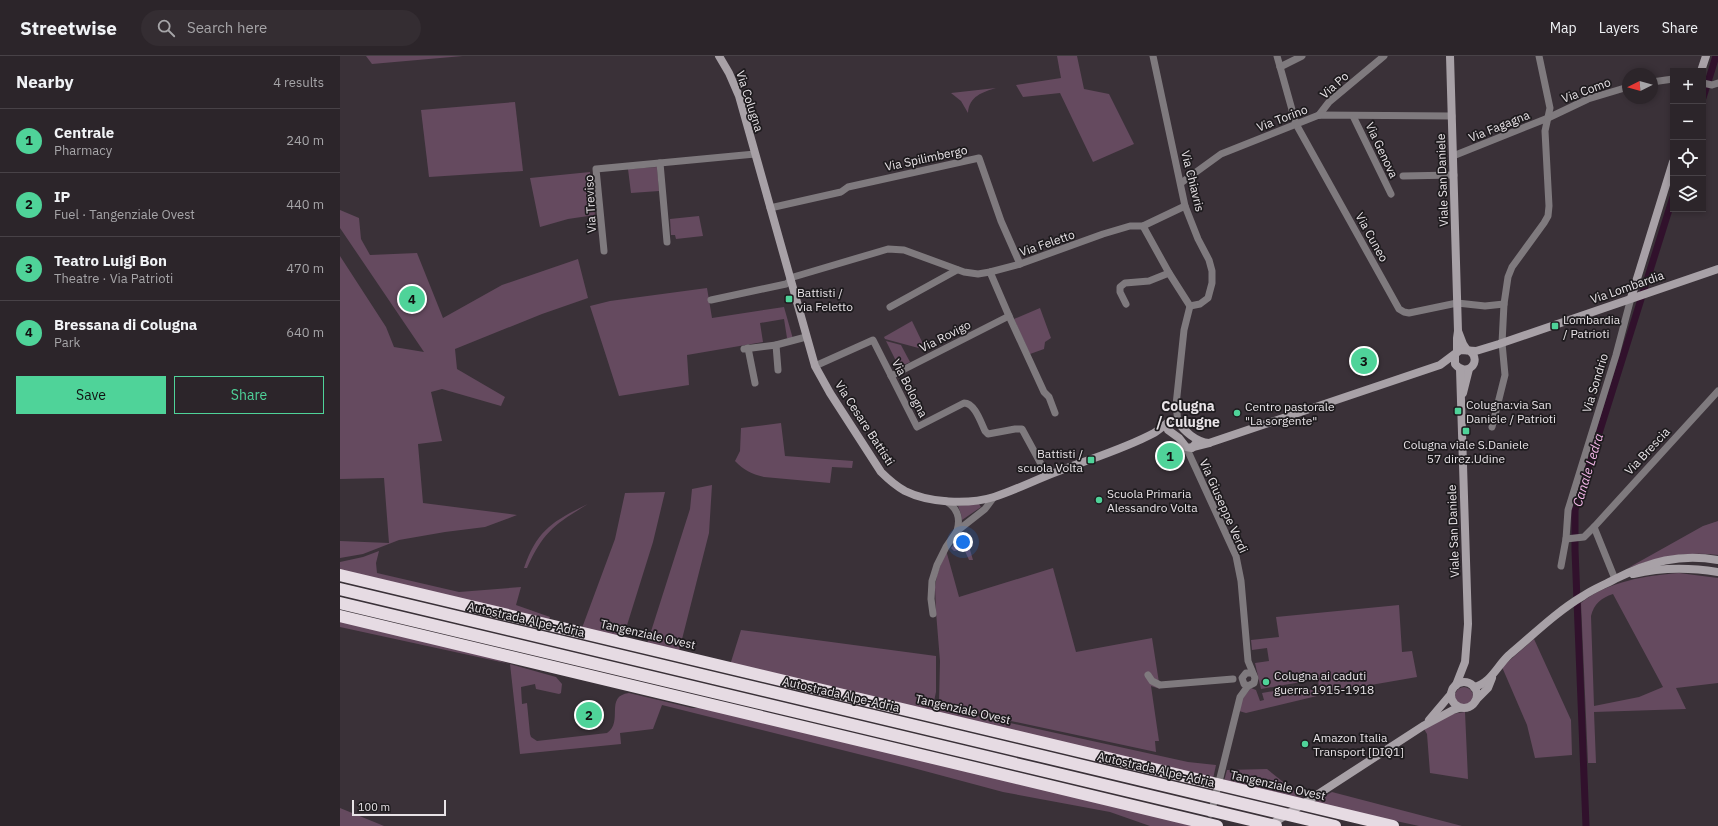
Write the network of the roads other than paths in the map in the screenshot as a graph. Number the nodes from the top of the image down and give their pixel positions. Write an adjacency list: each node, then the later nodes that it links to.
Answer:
1 (719, 56): 19 (street, Via Colugna)
2 (1153, 56): 25 (street, Via Chiavris)
3 (1277, 56): 9 (street, Via Cuneo)
4 (1302, 56): 9 (street)
5 (1384, 56): 14 (street, Via Po)
6 (1450, 56): 16 (street, Viale San Daniele)
7 (1539, 56): 17 (street)
8 (1706, 56): 10 (street)
9 (1280, 67): 18 (street, Via Cuneo)
10 (1702, 68)
11 (1670, 80): 12 (street)
12 (1658, 81)
13 (1622, 89): 17 (street, Via Como)
14 (1319, 116): 15 (street, Via Torino); 18 (street, Via Torino)
15 (1353, 116): 16 (street, Via Torino); 26 (street, Via Genova)
16 (1452, 116): 20 (street, Viale San Daniele)
17 (1550, 116): 20 (street, Via Fagagna); 42 (street)
18 (1296, 124): 25 (street, Via Torino); 40 (street, Via Cuneo)
19 (754, 154): 21 (street, Via Treviso); 28 (street, Via Cesare Battisti)
20 (1453, 156): 23 (street, Viale San Daniele)
21 (660, 163): 30 (street); 31 (street, Via Treviso)
22 (1670, 172): 38 (street, Via Sondrio)
23 (1454, 175): 24 (street); 40 (street, Viale San Daniele)
24 (1403, 176)
25 (1181, 183): 27 (street, Via Chiavris)
26 (1391, 194)
27 (1185, 206): 29 (street, Via Feletto); 43 (street, Via Chiavris)
28 (770, 208): 32 (street, Via Spilimbergo); 37 (street, Via Cesare Battisti)
29 (1143, 226): 32 (street, Via Feletto); 36 (street)
30 (667, 242)
31 (604, 251)
32 (1020, 264): 35 (street, Via Feletto)
33 (1718, 269): 38 (street, Via Lombardia)
34 (957, 270): 35 (street, Via Feletto); 37 (street, Via Feletto); 44 (street)
35 (990, 272): 45 (street)
36 (1169, 273): 41 (street); 43 (street)
37 (790, 280): 39 (street); 47 (street, Via Cesare Battisti)
38 (1633, 298): 48 (street, Via Lombardia); 73 (street, Via Sondrio)
39 (711, 300)
40 (1457, 303): 42 (street); 46 (street, Viale San Daniele)
41 (1126, 304)
42 (1504, 304): 48 (street)
43 (1190, 306): 63 (street)
44 (890, 307)
45 (1009, 316): 58 (street, Via Rovigo); 62 (street)
46 (1458, 331): 50 (street, Viale San Daniele); 51 (street, Viale San Daniele)
47 (806, 337): 49 (street); 54 (street, Via Cesare Battisti)
48 (1501, 344): 50 (street, Via Lombardia); 52 (street, Via Lombardia); 64 (street)
49 (776, 345): 57 (street); 59 (street)
50 (1468, 350): 51 (street); 52 (street)
51 (1456, 354): 53 (street); 55 (street)
52 (1475, 362): 56 (street)
53 (1440, 365): 55 (street); 66 (street)
54 (815, 366): 58 (street, Via Bologna); 70 (street, Via Cesare Battisti)
55 (1458, 367): 56 (street); 61 (street, Viale San Daniele)
56 (1469, 369): 61 (street, Viale San Daniele)
57 (778, 370)
58 (891, 376): 68 (street, Via Bologna)
59 (754, 383)
60 (1718, 391): 71 (street, Via Brescia)
61 (1461, 399): 83 (street, Viale San Daniele)
62 (1055, 413)
63 (1171, 425): 65 (street); 67 (street); 68 (street, Via Cesare Battisti)
64 (1492, 428)
65 (1195, 438): 66 (street); 67 (street)
66 (1209, 443): 67 (street)
67 (1190, 449): 86 (street, Via Giuseppe Verdi)
68 (1047, 475): 69 (street, Via Cesare Battisti)
69 (994, 497): 70 (street, Via Cesare Battisti); 72 (street)
70 (945, 500): 72 (street)
71 (1594, 527): 73 (street, Via Brescia); 78 (street)
72 (957, 531): 81 (street)
73 (1567, 539): 75 (street, Via Sondrio)
74 (1718, 560): 78 (street)
75 (1561, 566)
76 (1718, 572): 78 (street)
77 (340, 575): 98 (highway, Tangenziale Ovest)
78 (1615, 579): 84 (street)
79 (340, 589): 97 (highway, Autostrada Alpe-Adria)
80 (340, 603): 96 (highway)
81 (933, 614)
82 (340, 616): 93 (highway)
83 (1465, 662): 87 (street, Viale San Daniele); 88 (street, Viale San Daniele)
84 (1495, 671): 88 (street); 90 (street)
85 (1148, 675): 86 (street)
86 (1246, 678): 93 (street)
87 (1456, 685): 88 (street); 89 (street, Viale San Daniele)
88 (1472, 685): 90 (street, Viale San Daniele)
89 (1451, 694): 91 (street); 92 (street, Viale San Daniele)
90 (1476, 700): 91 (street, Viale San Daniele)
91 (1459, 708): 92 (street, Viale San Daniele)
92 (1423, 726): 95 (street, Viale San Daniele)
93 (1205, 824): 94 (highway)
94 (1217, 826)
95 (1269, 826)
96 (1276, 826)
97 (1335, 826)
98 (1393, 826)

